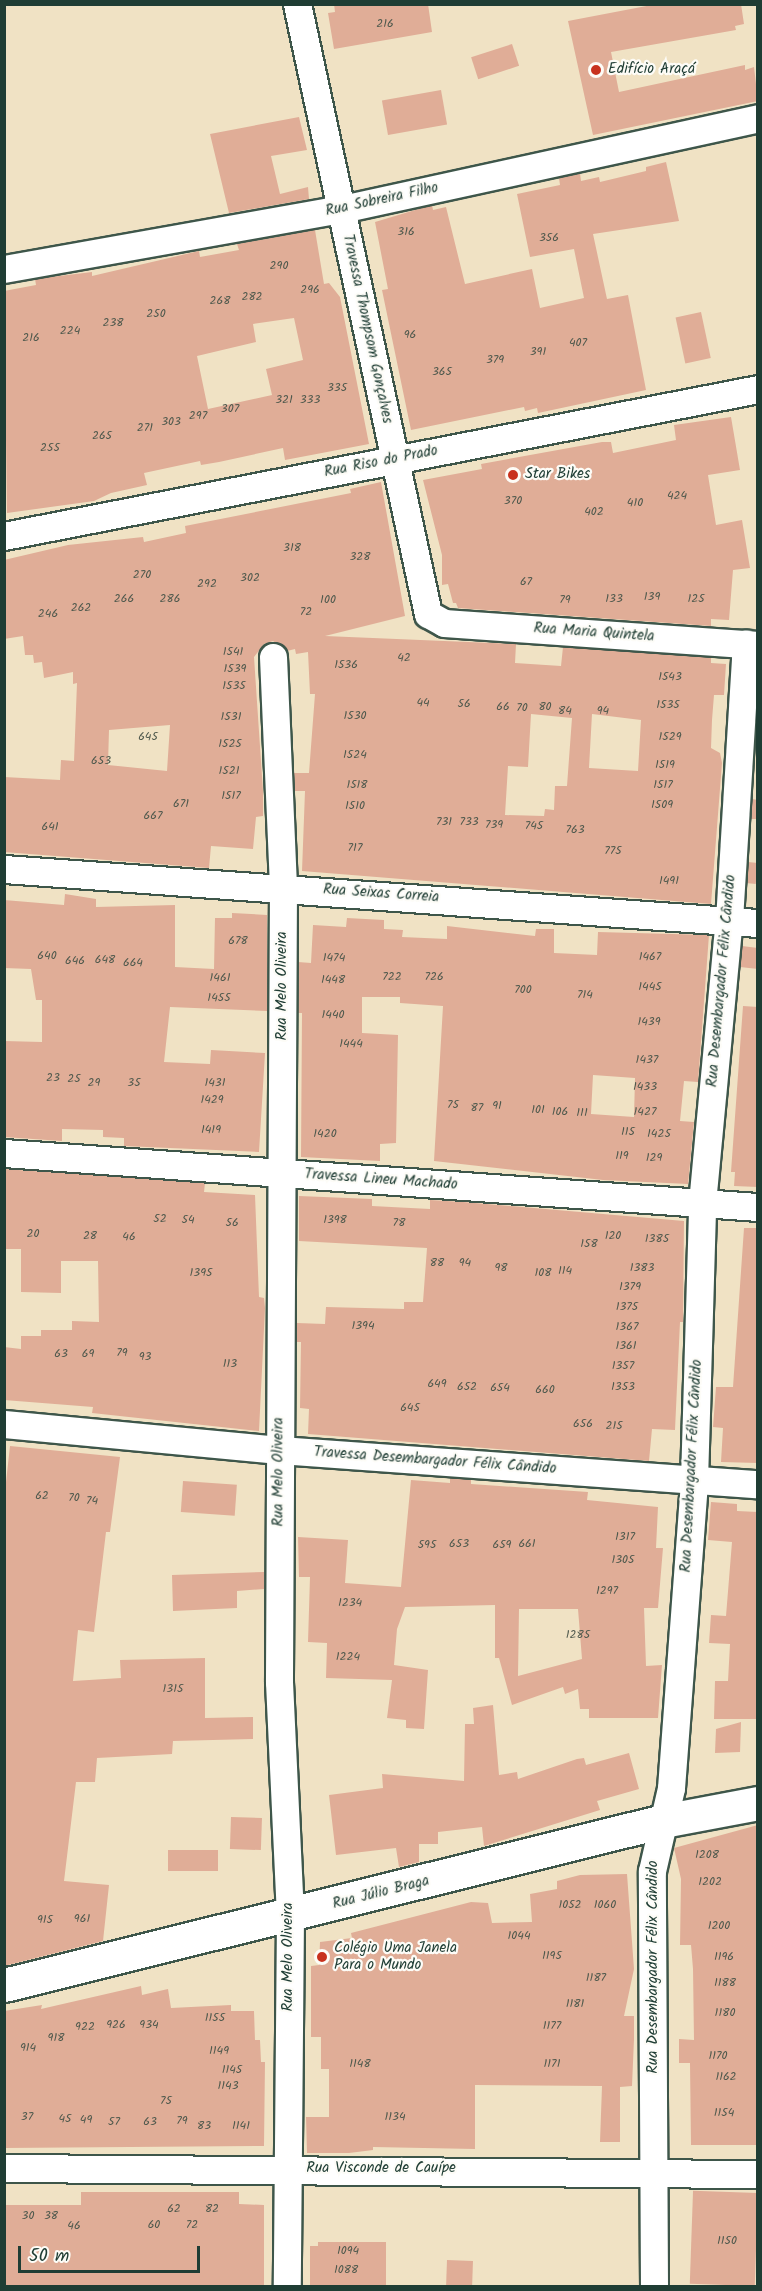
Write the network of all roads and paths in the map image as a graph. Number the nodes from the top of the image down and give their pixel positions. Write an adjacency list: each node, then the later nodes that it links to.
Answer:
1 (297, 4): 3 (street, Travessa Thompsom Gonçalves)
2 (758, 118): 3 (street, Rua Sobreira Filho)
3 (342, 209): 4 (street, Rua Sobreira Filho); 6 (street, Travessa Thompsom Gonçalves)
4 (4, 269)
5 (758, 389): 6 (street, Rua Riso do Prado)
6 (394, 459): 7 (street, Rua Riso do Prado); 8 (street, Travessa Thompsom Gonçalves)
7 (4, 536)
8 (431, 618): 9 (street, Rua Maria Quintela)
9 (752, 644): 13 (street, Rua Desembargador Félix Cândido)
10 (273, 657): 12 (street, Rua Melo Oliveira)
11 (4, 869): 12 (street, Rua Seixas Correia)
12 (284, 886): 13 (street, Rua Seixas Correia); 16 (street, Rua Melo Oliveira)
13 (729, 920): 14 (street, Rua Seixas Correia); 17 (street, Rua Desembargador Félix Cândido)
14 (758, 923)
15 (4, 1153): 16 (street, Travessa Lineu Machado)
16 (282, 1172): 17 (street, Travessa Lineu Machado); 20 (street, Rua Melo Oliveira)
17 (702, 1203): 18 (street, Travessa Lineu Machado); 21 (street, Rua Desembargador Félix Cândido)
18 (758, 1207)
19 (4, 1424): 20 (street, Travessa Desembargador Félix Cândido)
20 (279, 1450): 21 (street, Travessa Desembargador Félix Cândido); 25 (street, Rua Melo Oliveira)
21 (694, 1480): 22 (street, Travessa Desembargador Félix Cândido); 24 (street, Rua Desembargador Félix Cândido)
22 (758, 1484)
23 (758, 1803): 24 (street, Rua Júlio Braga)
24 (663, 1821): 25 (street, Rua Júlio Braga); 29 (street, Rua Desembargador Félix Cândido)
25 (290, 1916): 26 (street, Rua Júlio Braga); 28 (street, Rua Melo Oliveira)
26 (4, 1985)
27 (4, 2168): 28 (street, Rua Visconde de Cauípe)
28 (286, 2168): 29 (street, Rua Visconde de Cauípe); 31 (street, Rua Melo Oliveira)
29 (654, 2174): 30 (street, Rua Visconde de Cauípe); 32 (street, Rua Desembargador Félix Cândido)
30 (758, 2174)
31 (286, 2286)
32 (654, 2286)

